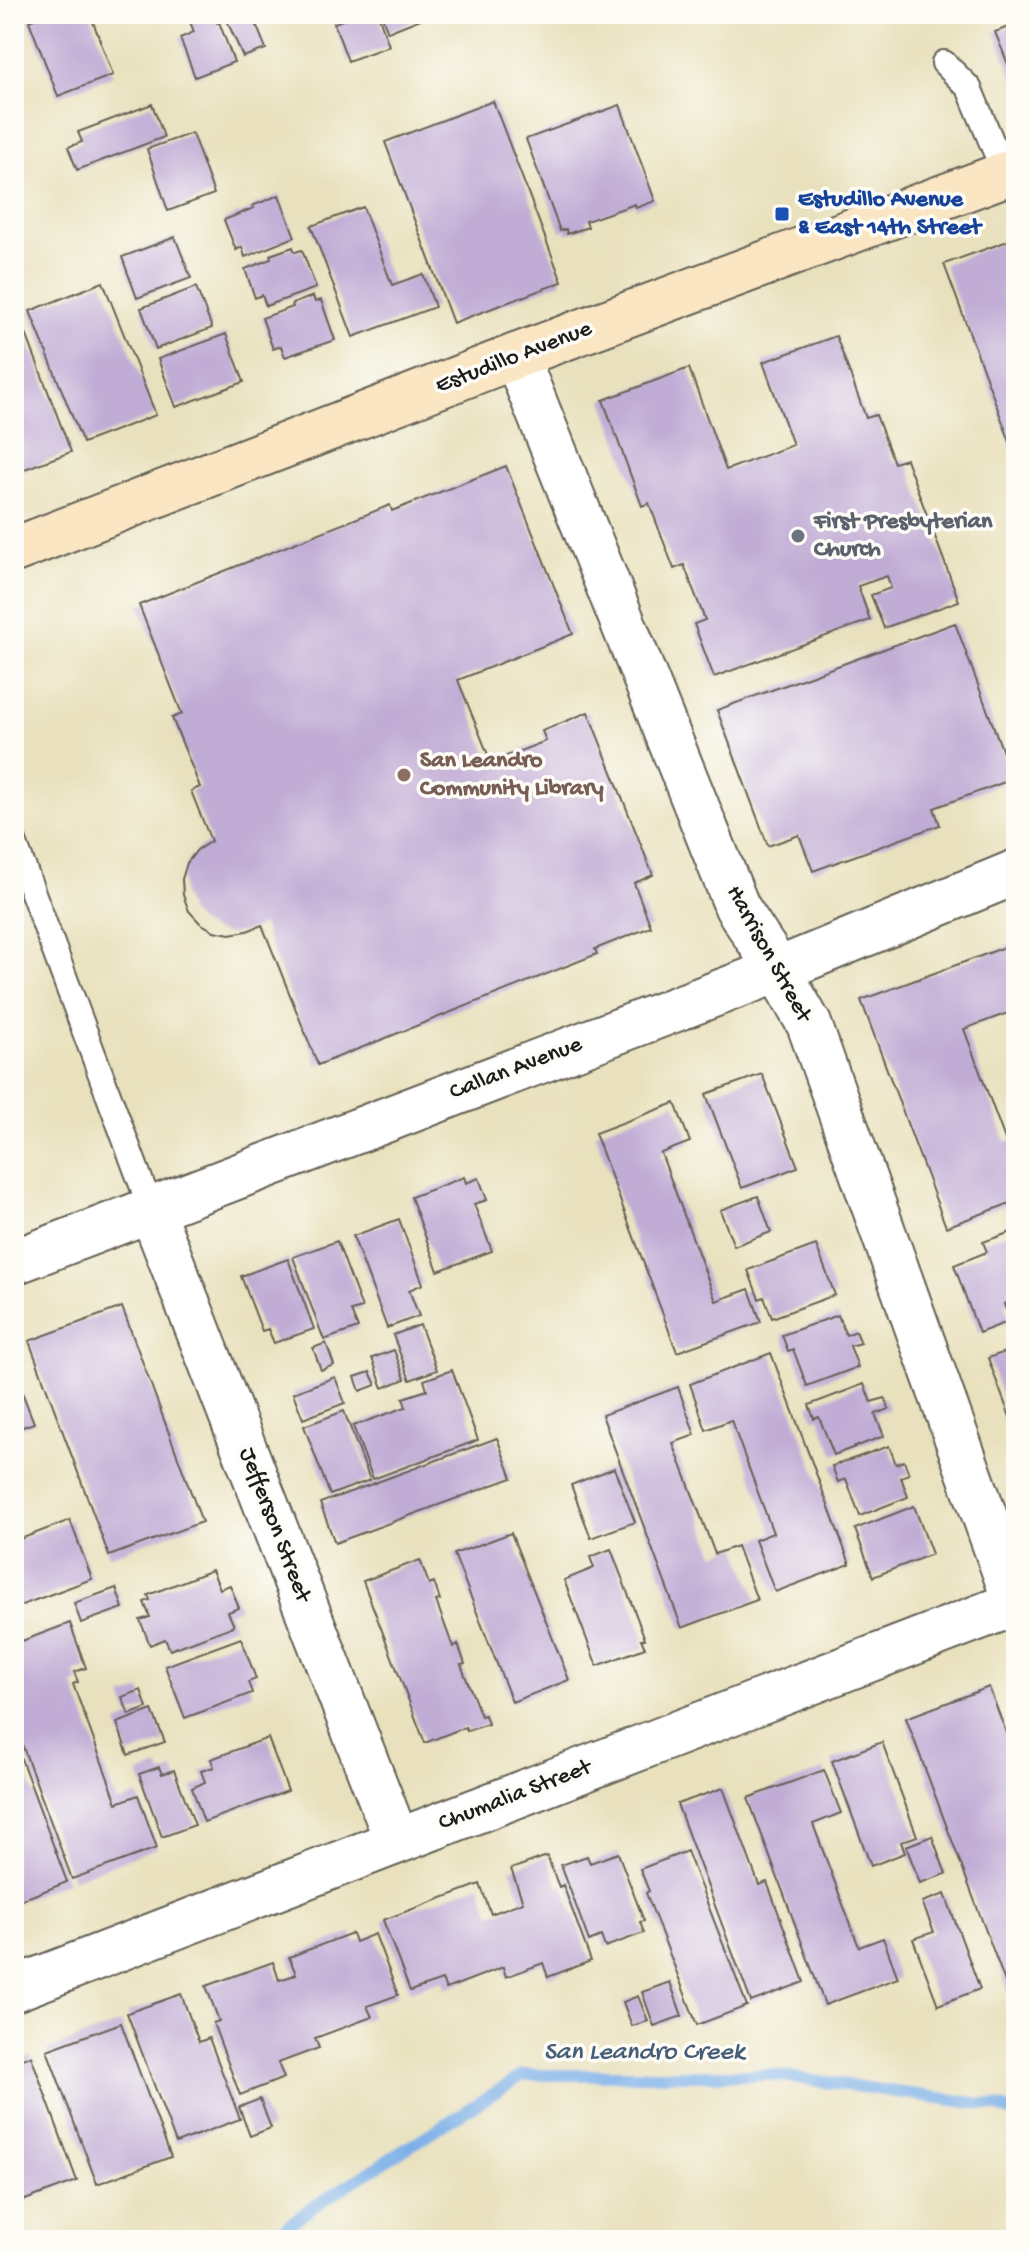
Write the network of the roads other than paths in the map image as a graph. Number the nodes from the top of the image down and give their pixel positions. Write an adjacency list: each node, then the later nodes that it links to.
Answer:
1 (944, 63): 2 (lane)
2 (1011, 172): 3 (street, Estudillo Avenue)
3 (516, 356): 4 (street, Estudillo Avenue); 7 (street, Harrison Street)
4 (14, 550)
5 (14, 842): 8 (lane)
6 (1016, 872): 7 (street, Callan Avenue)
7 (778, 970): 8 (street, Callan Avenue); 10 (street, Harrison Street)
8 (151, 1209): 9 (street, Callan Avenue); 11 (street, Jefferson Street)
9 (14, 1262)
10 (1016, 1603): 11 (street, Chumalia Street)
11 (397, 1841): 12 (street, Chumalia Street)
12 (14, 1989)

